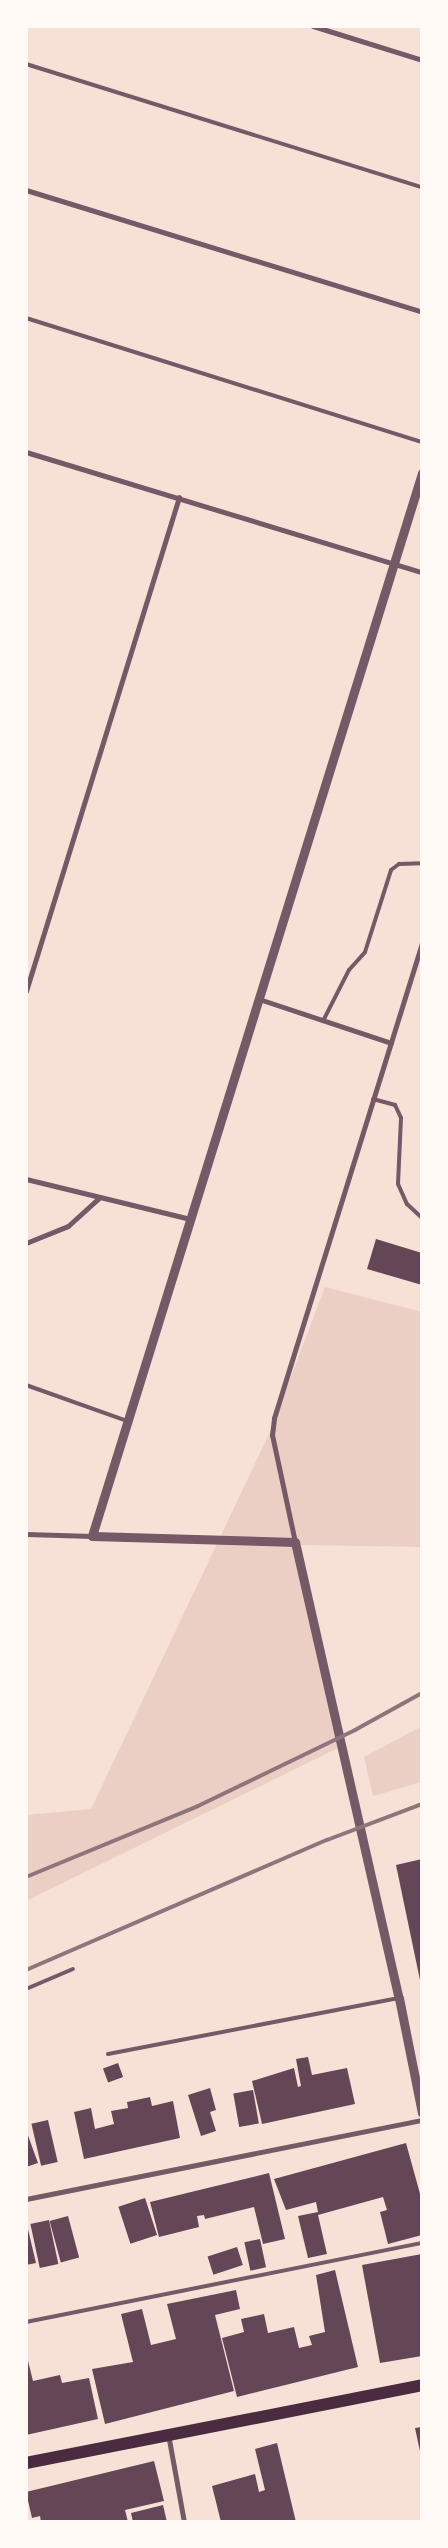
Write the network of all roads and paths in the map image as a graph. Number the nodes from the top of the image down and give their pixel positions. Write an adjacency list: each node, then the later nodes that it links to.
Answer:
1 (313, 26): 2 (street)
2 (422, 60)
3 (26, 64): 4 (lane)
4 (422, 187)
5 (26, 190): 6 (street)
6 (422, 312)
7 (26, 318): 8 (lane)
8 (422, 442)
9 (26, 452): 11 (street)
10 (422, 472): 12 (street)
11 (179, 497): 12 (street); 16 (street)
12 (395, 563): 13 (street); 17 (street)
13 (422, 572)
14 (422, 863): 18 (lane)
15 (422, 943): 19 (street)
16 (26, 991)
17 (259, 999): 18 (street); 24 (street)
18 (323, 1021): 19 (street)
19 (391, 1044): 20 (street)
20 (373, 1099): 23 (lane); 30 (street)
21 (26, 1179): 22 (street)
22 (100, 1197): 24 (street); 25 (street)
23 (422, 1218)
24 (190, 1219): 27 (street)
25 (26, 1243)
26 (26, 1385): 27 (lane)
27 (129, 1422): 29 (street)
28 (26, 1534): 29 (street)
29 (92, 1536): 30 (street)
30 (295, 1542): 33 (street)
31 (73, 1969): 32 (lane)
32 (26, 1989)
33 (399, 1998): 34 (lane); 35 (street)
34 (108, 2054)
35 (422, 2113)
36 (422, 2120): 37 (street)
37 (26, 2198)
38 (422, 2243): 39 (lane)
39 (26, 2322)
40 (422, 2385): 41 (main road)
41 (168, 2434): 42 (main road); 43 (street)
42 (26, 2463)
43 (184, 2522)

